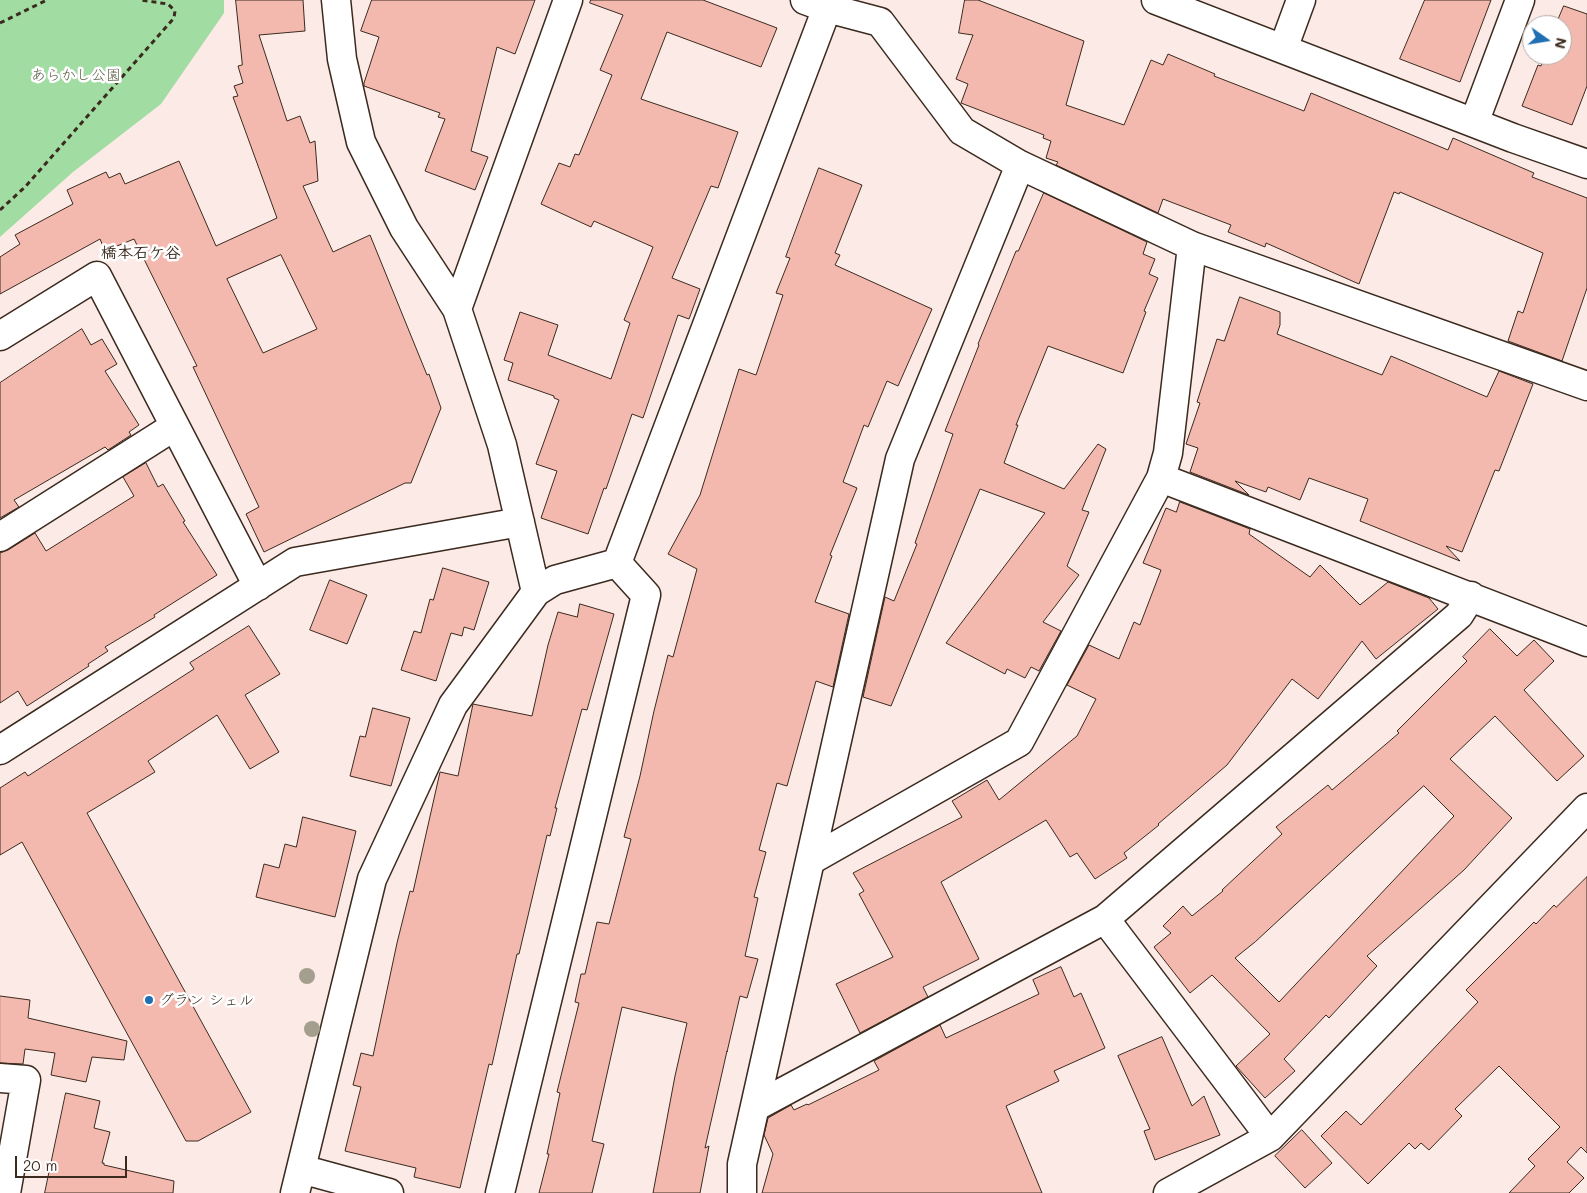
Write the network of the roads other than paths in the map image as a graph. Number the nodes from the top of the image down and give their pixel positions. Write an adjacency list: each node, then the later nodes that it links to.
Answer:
1 (336, 0): 13 (street)
2 (568, 0): 13 (street)
3 (1156, 0): 8 (street)
4 (1301, 0): 8 (street)
5 (1520, 0): 9 (street)
6 (816, 4): 7 (street); 20 (street)
7 (885, 11): 11 (street)
8 (1283, 49): 9 (street)
9 (1474, 123): 10 (street)
10 (1587, 164)
11 (1020, 165): 12 (street); 27 (street)
12 (1192, 246): 15 (street); 17 (street)
13 (457, 309): 18 (street)
14 (0, 336): 16 (street)
15 (1587, 386)
16 (175, 426): 19 (street); 21 (street)
17 (1161, 478): 23 (street); 27 (street)
18 (520, 522): 21 (street); 22 (street)
19 (0, 536)
20 (617, 563): 22 (street); 35 (street)
21 (258, 586): 25 (street)
22 (536, 592): 32 (street)
23 (1471, 596): 24 (street); 28 (street)
24 (1587, 642)
25 (0, 750)
26 (1587, 808): 31 (street)
27 (811, 860): 30 (street)
28 (1105, 919): 30 (street); 31 (street)
29 (0, 1078): 33 (street)
30 (755, 1108): 36 (street)
31 (1270, 1137): 37 (street)
32 (298, 1181): 34 (street)
33 (6, 1193)
34 (390, 1193)
35 (500, 1193)
36 (742, 1193)
37 (1168, 1193)

